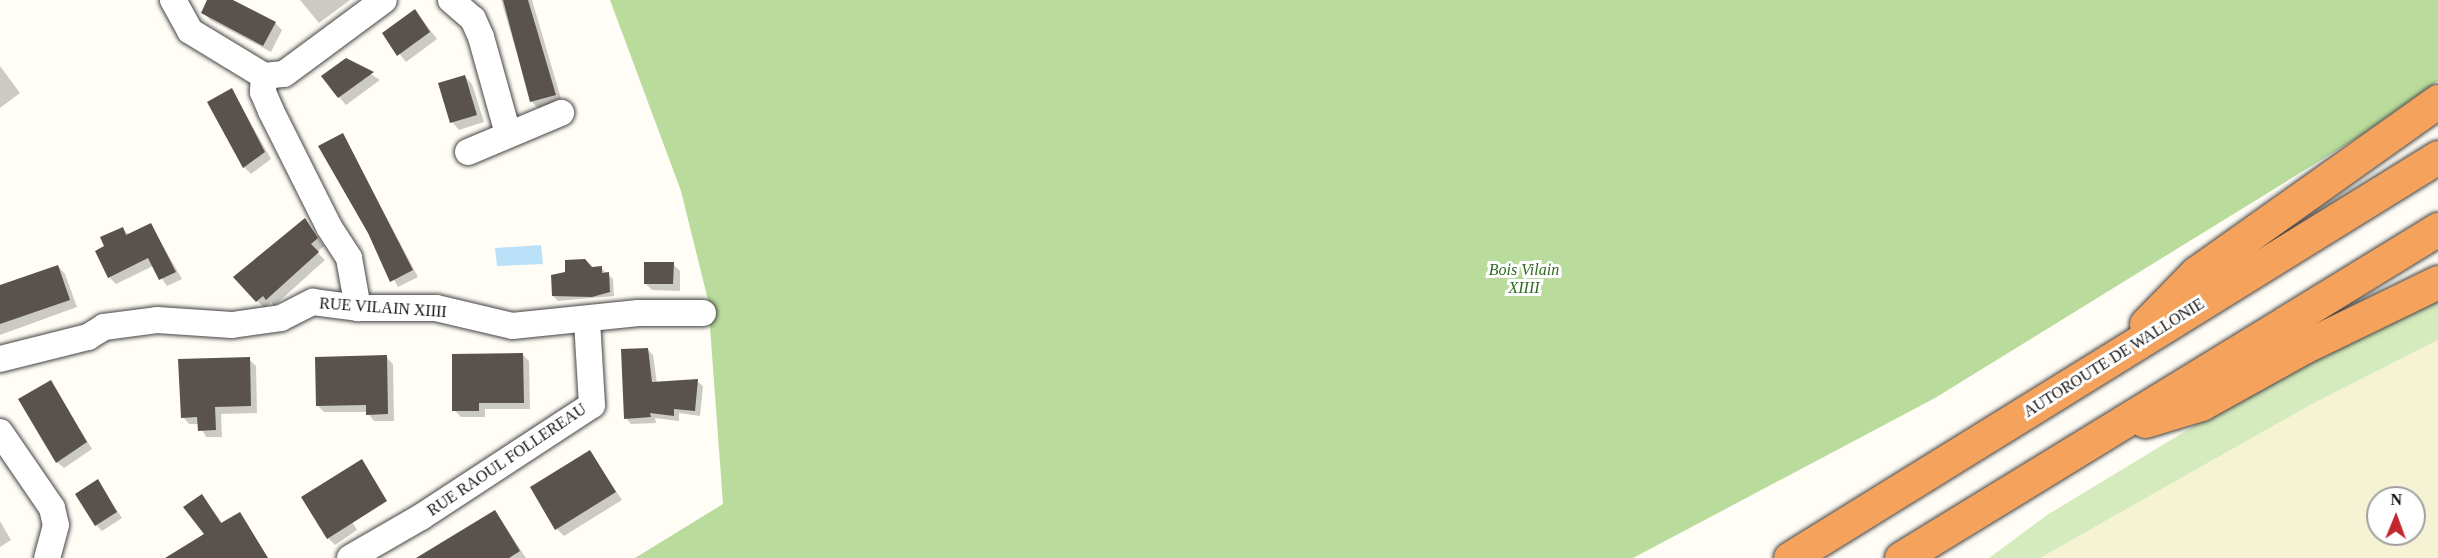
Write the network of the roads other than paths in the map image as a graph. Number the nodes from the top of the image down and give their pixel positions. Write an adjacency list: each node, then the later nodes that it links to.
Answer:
1 (173, 0): 4 (street)
2 (384, 0): 4 (street)
3 (451, 0): 7 (street)
4 (264, 76): 12 (street)
5 (2438, 101): 16 (highway)
6 (561, 113): 7 (street)
7 (508, 134): 8 (street)
8 (468, 152)
9 (2438, 157): 16 (highway, AUTOROUTE DE WALLONIE)
10 (2438, 229): 18 (highway)
11 (2438, 282): 18 (highway)
12 (358, 308): 14 (street, RUE VILAIN XIIII); 15 (street, RUE VILAIN XIIII)
13 (702, 313): 14 (street, RUE VILAIN XIIII)
14 (587, 321): 20 (street, RUE RAOUL FOLLEREAU)
15 (0, 359)
16 (2112, 360): 21 (highway, AUTOROUTE DE WALLONIE)
17 (0, 432): 19 (street)
18 (2095, 437): 22 (highway)
19 (47, 558)
20 (350, 558)
21 (1790, 558)
22 (1901, 558)

